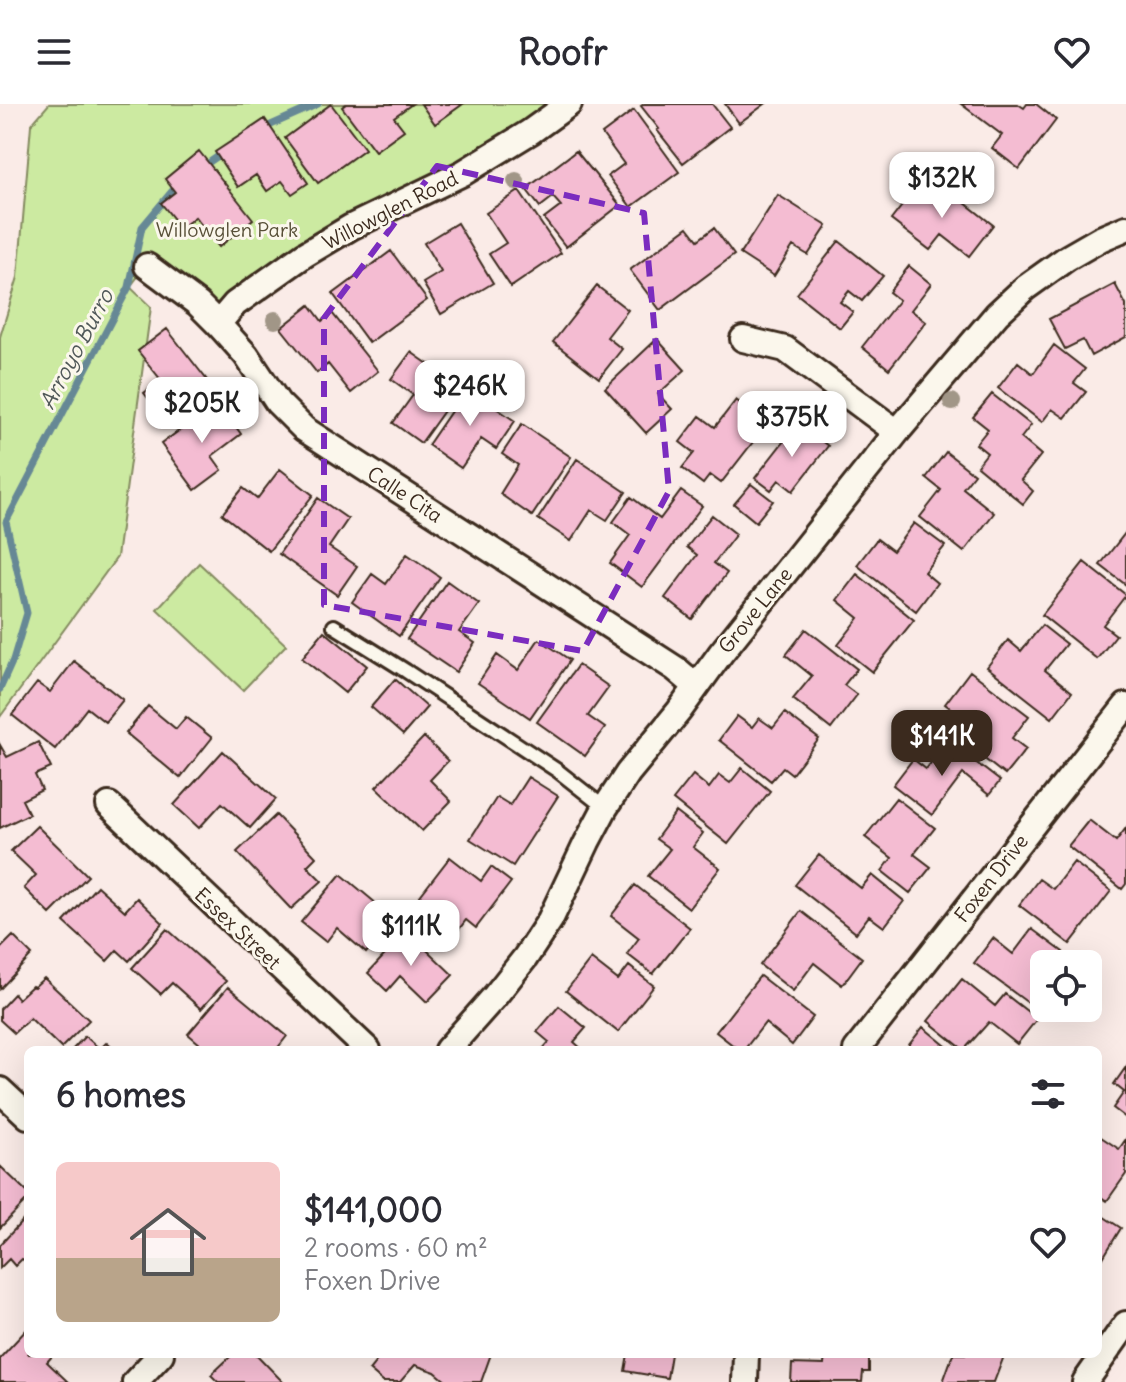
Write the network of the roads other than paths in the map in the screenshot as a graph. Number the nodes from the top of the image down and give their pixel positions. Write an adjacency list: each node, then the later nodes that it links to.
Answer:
1 (569, 104): 4 (street, Willowglen Road)
2 (1126, 228): 6 (street, Grove Lane)
3 (147, 266): 4 (street, Calle Cita)
4 (218, 324): 8 (street, Calle Cita)
5 (743, 339): 6 (street)
6 (897, 432): 8 (street, Grove Lane)
7 (334, 626): 11 (lane)
8 (696, 686): 11 (street, Grove Lane)
9 (1126, 706): 14 (street, Foxen Drive)
10 (109, 805): 12 (street, Essex Street)
11 (605, 808): 13 (street, Grove Lane)
12 (364, 1046)
13 (451, 1046)
14 (859, 1046)
15 (0, 1090): 16 (street)
16 (24, 1112)
17 (1126, 1324): 21 (street)
18 (158, 1358): 22 (street)
19 (746, 1358): 23 (street)
20 (1102, 1358): 24 (street)
21 (1102, 1358)
22 (143, 1380)
23 (745, 1382)
24 (1085, 1382)

